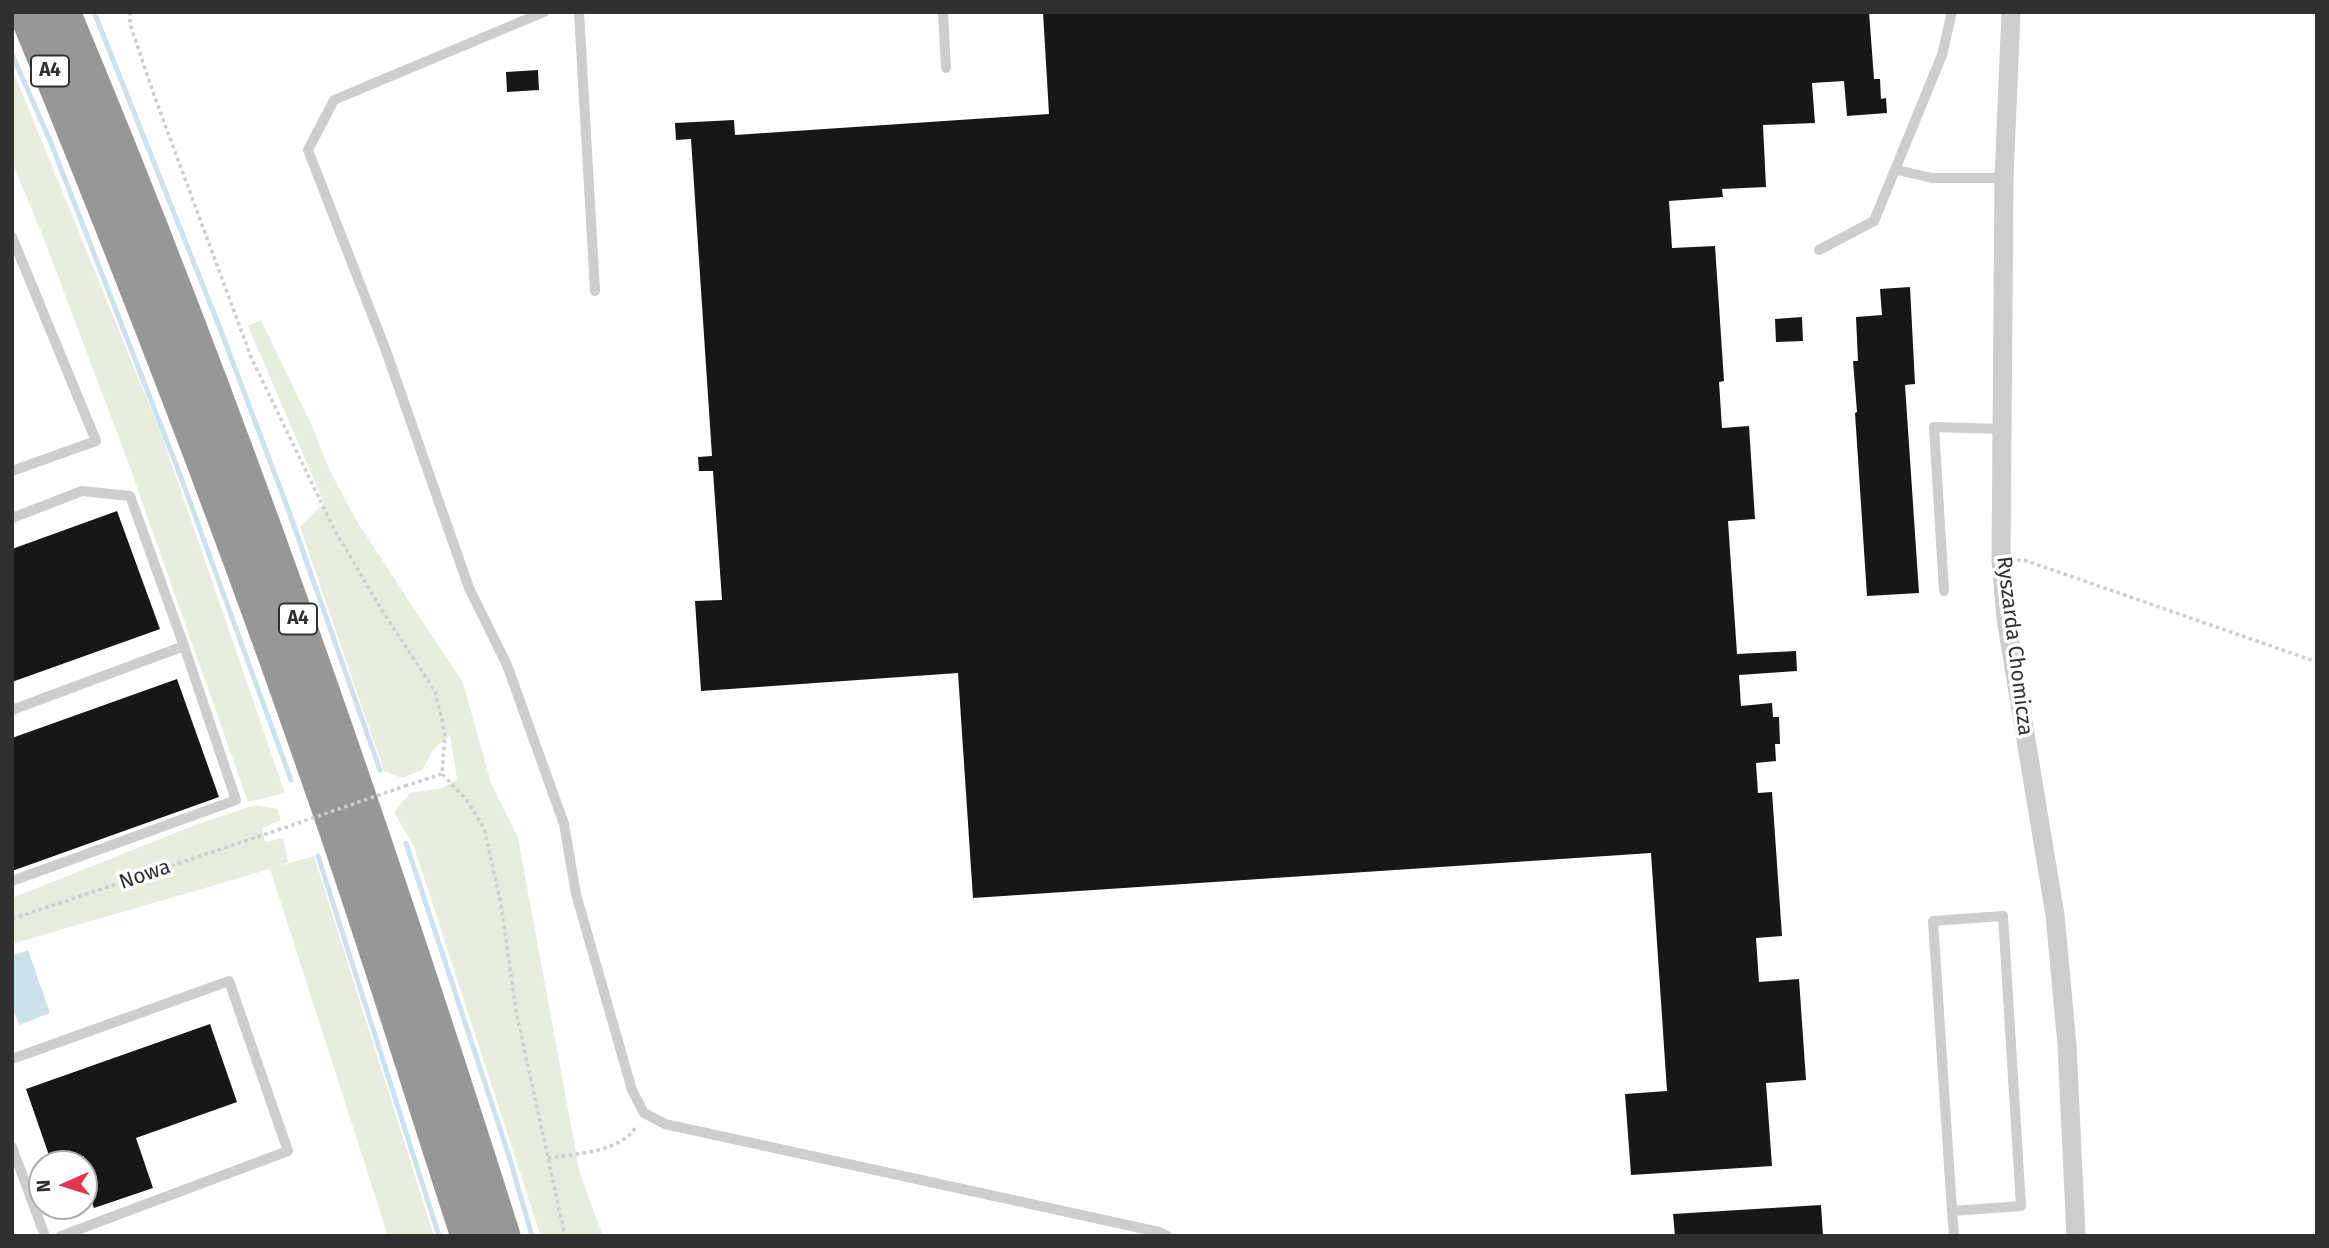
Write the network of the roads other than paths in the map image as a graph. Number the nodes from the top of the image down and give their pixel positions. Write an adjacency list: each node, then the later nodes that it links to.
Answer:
1 (26, 12): 26 (highway, A4)
2 (63, 12): 27 (highway, A4)
3 (544, 12): 28 (lane)
4 (579, 12): 13 (lane)
5 (943, 12): 8 (lane)
6 (1952, 12): 9 (lane)
7 (2011, 12): 10 (street, Ryszarda Chomicza)
8 (946, 68)
9 (1896, 170): 10 (lane); 12 (lane)
10 (2004, 178): 14 (street, Ryszarda Chomicza)
11 (12, 237): 15 (lane)
12 (1819, 250)
13 (594, 291)
14 (2001, 429): 17 (lane); 30 (street, Ryszarda Chomicza)
15 (12, 471)
16 (12, 518): 18 (lane)
17 (1944, 591)
18 (184, 646): 19 (lane); 20 (lane)
19 (12, 710)
20 (12, 881)
21 (12, 1059): 25 (lane)
22 (12, 1147): 24 (lane)
23 (1952, 1211): 23 (lane); 29 (lane)
24 (45, 1236)
25 (61, 1236)
26 (468, 1236)
27 (503, 1236)
28 (1167, 1236)
29 (1954, 1236)
30 (2076, 1236)

